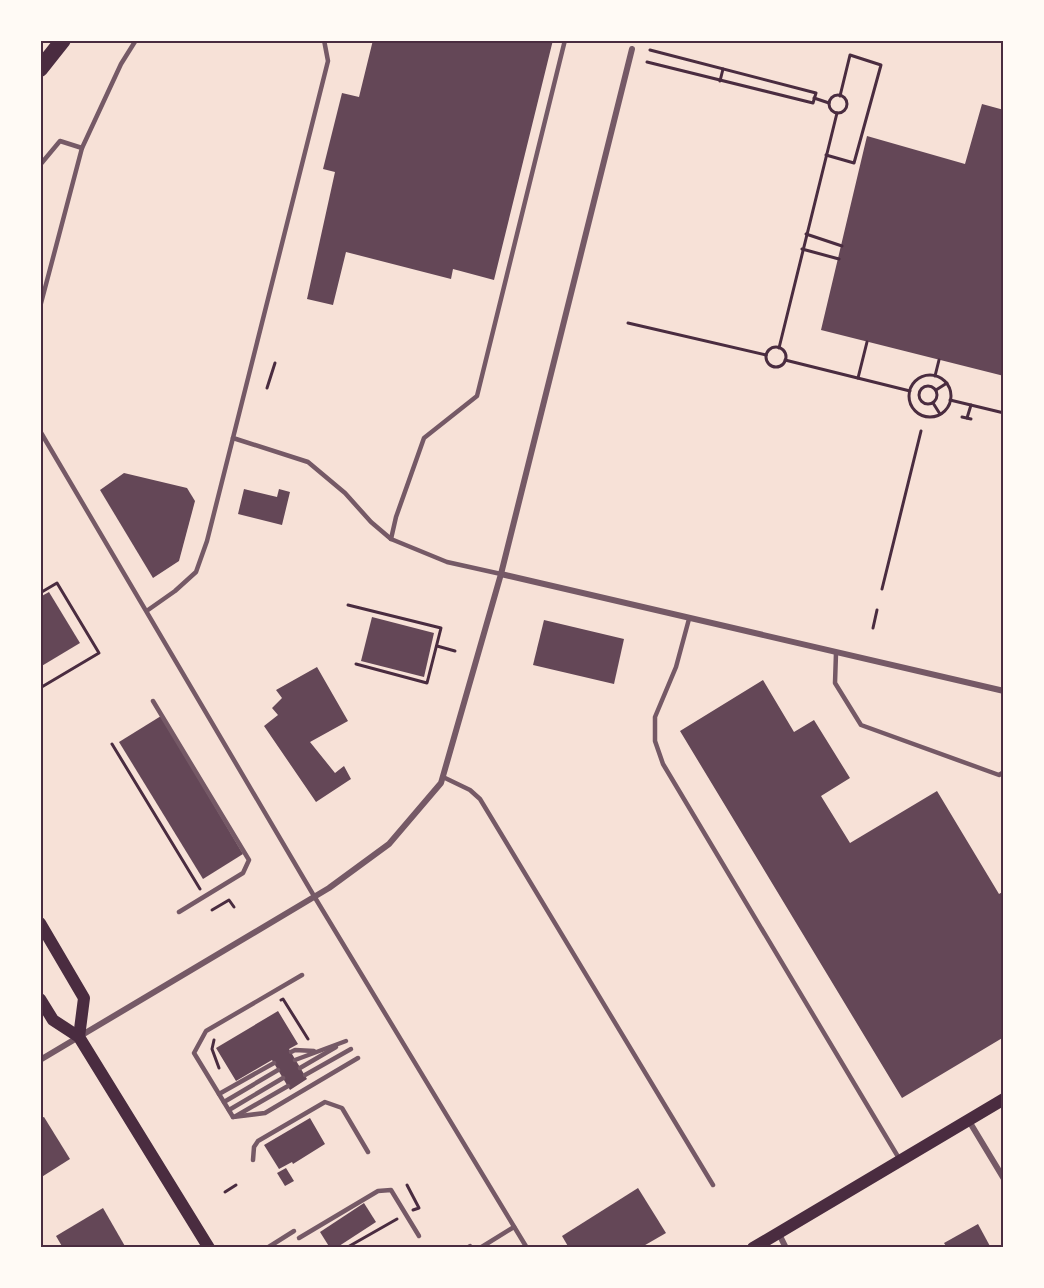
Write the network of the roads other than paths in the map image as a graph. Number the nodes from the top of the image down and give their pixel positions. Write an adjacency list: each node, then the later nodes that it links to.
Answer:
1 (63, 40): 6 (highway)
2 (136, 40): 7 (lane)
3 (324, 40): 11 (lane)
4 (565, 40): 12 (lane)
5 (632, 49): 13 (street)
6 (40, 69)
7 (82, 148): 8 (lane); 9 (lane)
8 (40, 165)
9 (40, 307)
10 (40, 430): 14 (lane)
11 (233, 438): 12 (lane); 14 (lane)
12 (391, 539): 13 (lane)
13 (501, 574): 15 (street); 20 (street)
14 (148, 610): 21 (lane)
15 (689, 619): 16 (street); 47 (lane)
16 (836, 653): 17 (street); 19 (lane)
17 (1004, 691)
18 (153, 701): 22 (lane)
19 (1004, 772)
20 (443, 777): 21 (street); 49 (lane)
21 (314, 896): 26 (street); 50 (lane)
22 (179, 912)
23 (40, 923): 26 (main road)
24 (302, 975): 39 (lane)
25 (40, 999): 26 (main road)
26 (80, 1037): 31 (street); 55 (main road)
27 (351, 1048): 36 (lane)
28 (318, 1051): 29 (lane); 32 (lane); 34 (lane)
29 (291, 1052)
30 (358, 1058): 43 (lane)
31 (40, 1060)
32 (295, 1060)
33 (274, 1063): 39 (lane)
34 (300, 1068)
35 (278, 1070): 41 (lane)
36 (305, 1075)
37 (283, 1078): 42 (lane)
38 (288, 1086): 43 (lane)
39 (219, 1094): 41 (lane)
40 (1004, 1099): 44 (main road)
41 (224, 1102): 42 (lane)
42 (229, 1110): 43 (lane)
43 (233, 1118)
44 (968, 1120): 47 (main road); 48 (street)
45 (368, 1152): 46 (lane)
46 (253, 1160)
47 (900, 1160): 52 (main road)
48 (1004, 1179)
49 (712, 1185)
50 (514, 1227): 57 (lane); 58 (lane)
51 (294, 1231): 56 (lane)
52 (778, 1232): 59 (main road); 60 (street)
53 (419, 1236): 54 (lane)
54 (299, 1238)
55 (209, 1248)
56 (267, 1248)
57 (480, 1248)
58 (527, 1248)
59 (753, 1248)
60 (786, 1248)

